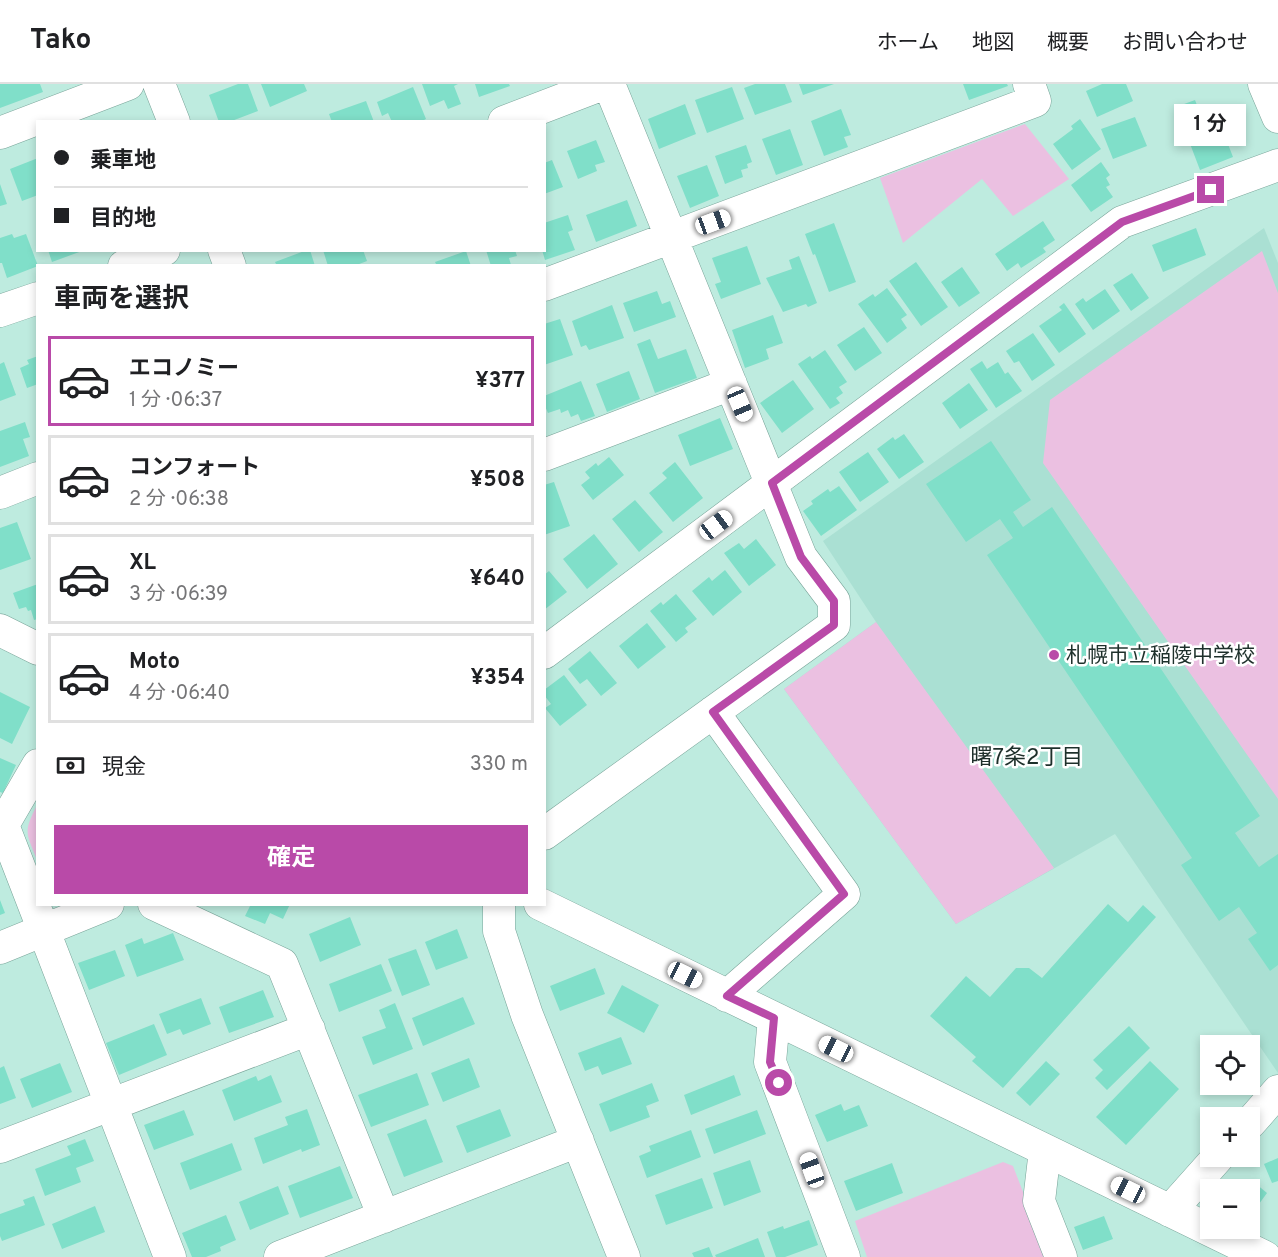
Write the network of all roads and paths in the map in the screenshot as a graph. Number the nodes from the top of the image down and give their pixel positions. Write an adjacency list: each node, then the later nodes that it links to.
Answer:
1 (128, 84): 10 (street)
2 (159, 84): 8 (street)
3 (603, 84): 9 (street)
4 (609, 84): 12 (street)
5 (1029, 84): 12 (street)
6 (1264, 84): 7 (street)
7 (1278, 117)
8 (173, 120)
9 (509, 120)
10 (0, 133)
11 (1278, 165): 21 (street)
12 (670, 238): 15 (street); 18 (street)
13 (159, 252): 14 (street)
14 (129, 264)
15 (546, 284)
16 (36, 299): 17 (street)
17 (0, 312)
18 (731, 384): 19 (street); 21 (street)
19 (546, 454)
20 (36, 479): 22 (street)
21 (772, 483): 25 (street); 26 (street)
22 (0, 493)
23 (0, 630): 24 (street)
24 (36, 648)
25 (546, 652)
26 (713, 712): 29 (street); 36 (street)
27 (36, 768): 28 (street)
28 (2, 824): 34 (street)
29 (546, 833)
30 (103, 906): 34 (street)
31 (158, 906): 38 (street)
32 (499, 906): 42 (street)
33 (544, 906): 36 (street)
34 (44, 931): 35 (street); 40 (street)
35 (0, 948)
36 (727, 996): 37 (street)
37 (774, 1018): 44 (street); 51 (street)
38 (309, 1029): 40 (street); 47 (street)
39 (1278, 1091): 41 (street)
40 (111, 1104): 43 (street); 48 (street)
41 (1260, 1112)
42 (578, 1141): 47 (street); 50 (street)
43 (0, 1147)
44 (1045, 1150): 46 (street); 52 (street)
45 (1209, 1167): 46 (street)
46 (1170, 1210): 53 (street)
47 (384, 1217): 49 (street)
48 (170, 1257)
49 (280, 1257)
50 (624, 1257)
51 (844, 1257)
52 (1061, 1257)
53 (1265, 1257)

